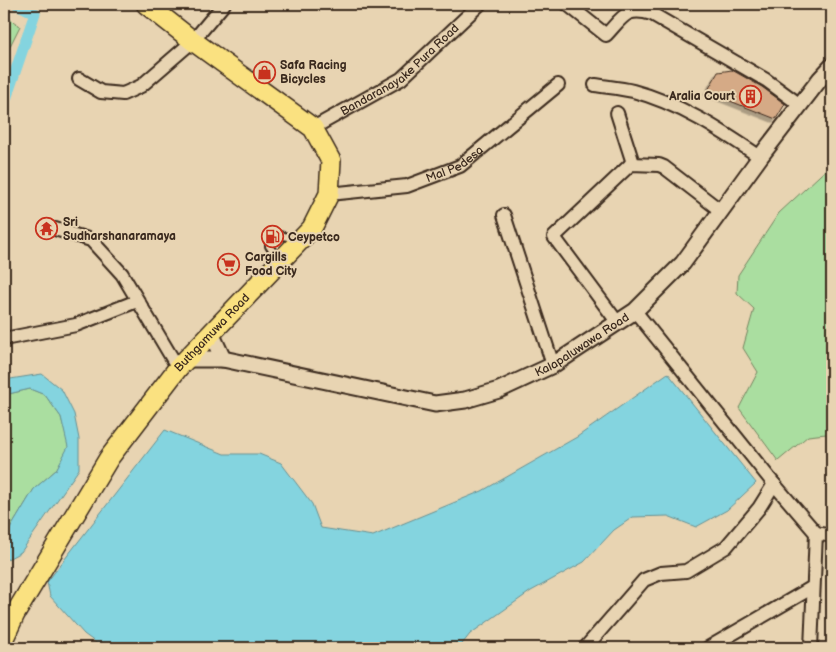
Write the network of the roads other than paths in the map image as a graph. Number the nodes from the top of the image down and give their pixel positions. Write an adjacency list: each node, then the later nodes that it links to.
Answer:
1 (146, 4): 5 (main road, Buthgamuwa Road)
2 (224, 4): 5 (street)
3 (567, 4): 10 (street)
4 (473, 6): 12 (street, Bandaranayake Pura Road)
5 (193, 40): 7 (street); 12 (main road, Buthgamuwa Road)
6 (832, 66): 10 (street, Kalapaluwawa Road)
7 (79, 79)
8 (558, 85): 15 (street, Mal Pedesa)
9 (595, 85): 13 (street)
10 (800, 105): 13 (street, Kalapaluwawa Road)
11 (617, 113): 14 (street)
12 (313, 128): 15 (main road, Buthgamuwa Road)
13 (760, 157): 16 (street, Kalapaluwawa Road)
14 (631, 164): 16 (street); 21 (street)
15 (329, 194): 22 (main road, Buthgamuwa Road)
16 (722, 211): 20 (street, Kalapaluwawa Road)
17 (504, 215): 26 (street)
18 (56, 229): 19 (street)
19 (137, 301): 23 (street); 25 (street)
20 (635, 312): 21 (street, Kalapaluwawa Road); 27 (street)
21 (618, 323): 26 (street, Kalapaluwawa Road)
22 (211, 333): 24 (street); 25 (main road, Buthgamuwa Road)
23 (4, 339)
24 (223, 359): 25 (street, Kalapaluwawa Road); 26 (street, Kalapaluwawa Road)
25 (183, 363): 31 (main road, Buthgamuwa Road)
26 (552, 365)
27 (774, 484): 28 (street); 32 (street)
28 (816, 533): 29 (street); 30 (street)
29 (832, 536)
30 (813, 587): 33 (street); 34 (street)
31 (4, 638)
32 (585, 648)
33 (708, 648)
34 (811, 648)

